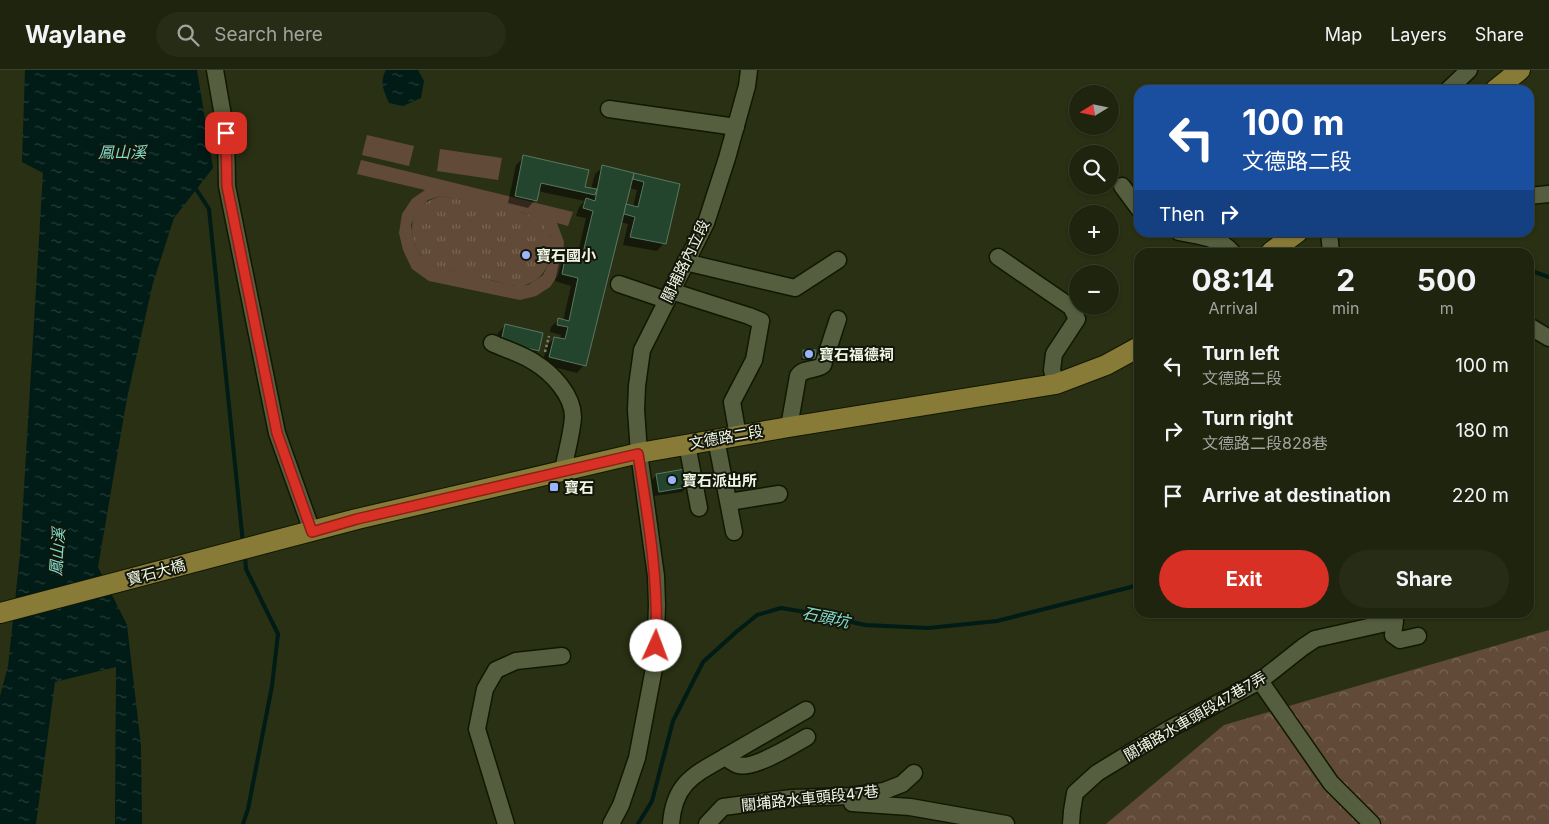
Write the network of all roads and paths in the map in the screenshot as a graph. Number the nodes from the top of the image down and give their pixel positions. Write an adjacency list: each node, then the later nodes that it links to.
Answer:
1 (215, 70): 37 (street)
2 (750, 70): 8 (street, 關埔路內立段)
3 (1469, 70): 5 (street)
4 (1520, 70): 6 (main road)
5 (1453, 85)
6 (1501, 85)
7 (610, 109): 8 (street)
8 (736, 127): 19 (street, 關埔路內立段)
9 (1122, 186): 12 (street)
10 (1549, 194): 11 (street)
11 (1534, 196)
12 (1134, 202)
13 (1203, 237): 15 (street)
14 (1291, 237): 16 (main road)
15 (1229, 248)
16 (1276, 248)
17 (998, 257): 27 (street)
18 (838, 260): 19 (street)
19 (685, 262): 21 (street, 關埔路內立段)
20 (619, 284): 21 (street)
21 (669, 296): 29 (street); 32 (street, 關埔路內立段)
22 (838, 318): 28 (street)
23 (1534, 329): 24 (street)
24 (1549, 338)
25 (492, 343): 33 (street)
26 (1134, 350): 27 (main road, 文德路二段)
27 (1056, 384): 28 (main road, 文德路二段)
28 (789, 426): 29 (main road, 文德路二段)
29 (738, 436): 30 (main road, 文德路二段)
30 (716, 439): 31 (main road, 文德路二段); 35 (street)
31 (687, 444): 32 (main road, 文德路二段); 36 (street)
32 (638, 454): 33 (main road, 文德路二段); 49 (street, 關埔路內立段)
33 (563, 470): 37 (main road, 文德路二段)
34 (779, 494): 35 (street)
35 (729, 502): 38 (street)
36 (699, 508)
37 (312, 532): 39 (main road, 寶石大橋)
38 (734, 532)
39 (0, 613)
40 (1418, 636): 42 (street, 關埔路水車頭段47巷7弄)
41 (562, 656): 48 (street)
42 (1260, 681): 53 (street, 關埔路水車頭段47巷7弄); 54 (street)
43 (806, 710): 45 (street)
44 (807, 737): 45 (street)
45 (724, 757): 50 (street)
46 (914, 773): 47 (street, 關埔路水車頭段47巷)
47 (792, 798): 51 (street, 關埔路水車頭段47巷); 52 (street)
48 (506, 824)
49 (612, 824)
50 (670, 824)
51 (707, 824)
52 (1006, 824)
53 (1072, 824)
54 (1372, 824)

